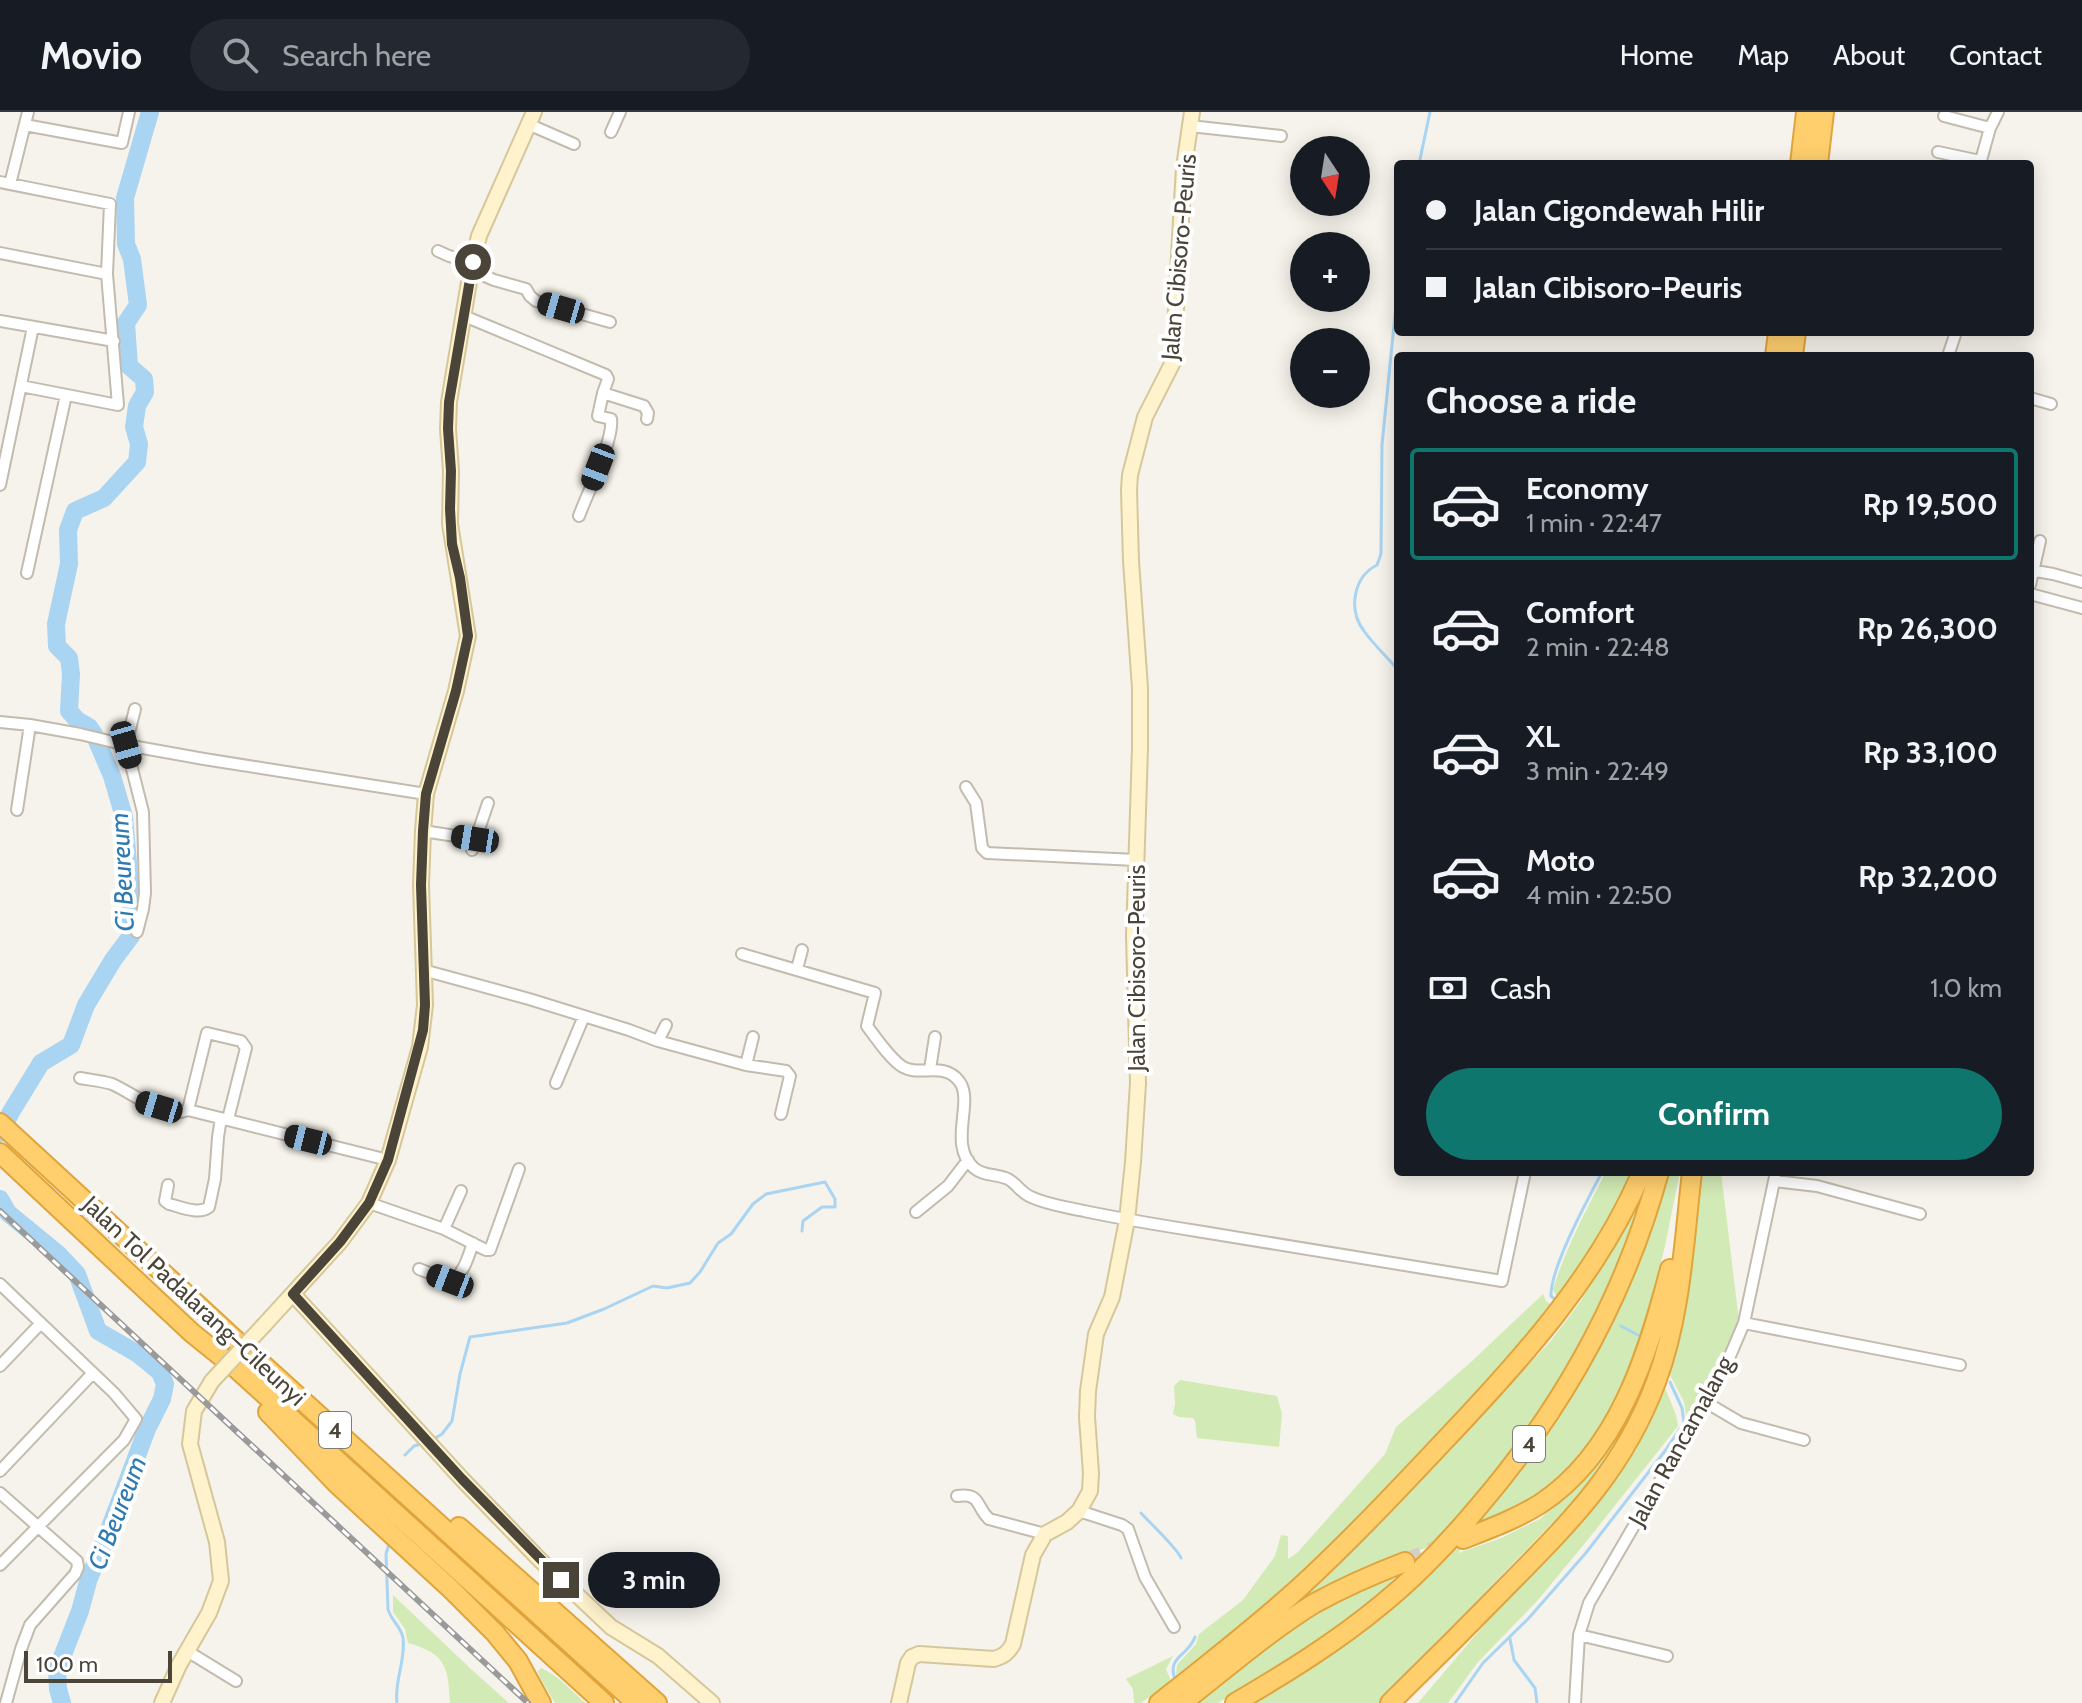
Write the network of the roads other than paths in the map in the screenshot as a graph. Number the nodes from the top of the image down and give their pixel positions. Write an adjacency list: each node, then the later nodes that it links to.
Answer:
1 (28, 112): 10 (street)
2 (129, 112): 10 (street)
3 (620, 112): 12 (street)
4 (1806, 112): 16 (highway)
5 (1824, 112): 17 (highway)
6 (1998, 112): 11 (street)
7 (1944, 116): 11 (street)
8 (531, 118): 14 (street); 23 (street)
9 (1191, 119): 13 (street); 55 (street, Jalan Cibisoro-Peuris)
10 (25, 125): 20 (street)
11 (1990, 128): 19 (street)
12 (611, 132)
13 (1281, 136)
14 (574, 144)
15 (1938, 152): 18 (street)
16 (1800, 160)
17 (1818, 160)
18 (1969, 160)
19 (1981, 160)
20 (5, 183): 24 (street)
21 (438, 251): 23 (street)
22 (0, 253): 24 (street)
23 (472, 266): 25 (street); 27 (street)
24 (107, 274): 29 (street)
25 (464, 316): 31 (street); 51 (street)
26 (0, 321): 28 (street)
27 (610, 322)
28 (33, 327): 29 (street); 30 (street)
29 (114, 341): 32 (street)
30 (21, 386): 32 (street); 36 (street)
31 (603, 393): 35 (street); 37 (street)
32 (66, 395): 41 (street)
33 (2034, 399): 34 (street)
34 (2051, 404)
35 (647, 419)
36 (0, 485)
37 (579, 516)
38 (2040, 541): 39 (street)
39 (2034, 564)
40 (2034, 571): 42 (street)
41 (27, 573)
42 (2082, 582)
43 (2034, 595): 45 (street)
44 (2082, 598): 45 (street)
45 (2082, 608)
46 (135, 709): 49 (street)
47 (0, 722): 48 (street)
48 (30, 725): 49 (street); 53 (street)
49 (126, 745): 51 (street); 56 (street)
50 (966, 787): 55 (street)
51 (426, 794): 54 (street)
52 (488, 803): 54 (street)
53 (17, 810)
54 (423, 831): 60 (street)
55 (1136, 860): 89 (street, Jalan Cibisoro-Peuris)
56 (137, 932)
57 (802, 950): 59 (street)
58 (742, 954): 59 (street)
59 (797, 969): 67 (street)
60 (423, 970): 61 (street); 75 (street)
61 (584, 1016): 65 (street); 69 (street)
62 (666, 1025): 65 (street)
63 (753, 1037): 66 (street)
64 (935, 1037): 67 (street)
65 (658, 1041): 66 (street)
66 (746, 1065): 71 (street)
67 (930, 1069): 76 (street)
68 (80, 1078): 70 (street)
69 (556, 1083)
70 (188, 1110): 72 (street); 72 (street)
71 (781, 1114)
72 (224, 1119): 75 (street); 84 (street)
73 (0, 1123): 102 (highway, Jalan Tol Padalarang–Cileunyi / 4)
74 (0, 1153): 97 (highway, Jalan Tol Padalarang–Cileunyi / 4)
75 (388, 1160): 86 (street)
76 (968, 1160): 87 (street); 89 (street)
77 (519, 1169): 91 (street)
78 (1524, 1176): 89 (street)
79 (1640, 1176): 114 (highway)
80 (1658, 1176): 132 (highway, 4)
81 (1689, 1176): 110 (highway)
82 (1690, 1176): 120 (highway)
83 (1776, 1177): 88 (street); 96 (street, Jalan Rancamalang)
84 (168, 1185)
85 (461, 1191): 90 (street)
86 (369, 1203): 90 (street); 94 (street)
87 (916, 1212)
88 (1920, 1214)
89 (1127, 1220): 107 (street, Jalan Cibisoro-Peuris)
90 (444, 1229): 91 (street)
91 (473, 1243): 92 (street)
92 (419, 1269)
93 (0, 1284): 95 (street)
94 (293, 1294): 117 (street, bridge); 128 (street)
95 (41, 1323): 99 (street); 100 (street)
96 (1744, 1323): 98 (street); 101 (street, Jalan Rancamalang)
97 (192, 1333): 123 (highway); 124 (highway, Jalan Tol Padalarang–Cileunyi / 4)
98 (1960, 1365)
99 (0, 1366)
100 (92, 1374): 104 (street); 108 (street)
101 (1707, 1403): 103 (street); 116 (street, Jalan Rancamalang)
102 (309, 1407): 113 (highway); 125 (highway, Jalan Tol Padalarang–Cileunyi / 4)
103 (1804, 1440)
104 (0, 1471)
105 (0, 1493): 108 (street)
106 (957, 1496): 109 (street)
107 (1079, 1511): 109 (street); 115 (street)
108 (38, 1526): 112 (street); 121 (street)
109 (1045, 1534): 129 (street)
110 (1463, 1539)
111 (1405, 1562): 114 (highway)
112 (0, 1565)
113 (562, 1617): 126 (highway); 127 (highway)
114 (1275, 1620): 130 (highway); 131 (highway)
115 (1174, 1627)
116 (1579, 1635): 118 (street); 133 (street, Jalan Rancamalang)
117 (187, 1651): 119 (street); 122 (street)
118 (1667, 1656)
119 (236, 1681)
120 (1400, 1701)
121 (6, 1703)
122 (162, 1703)
123 (541, 1703)
124 (604, 1703)
125 (636, 1703)
126 (657, 1703)
127 (670, 1703)
128 (712, 1703)
129 (899, 1703)
130 (1157, 1703)
131 (1182, 1703)
132 (1235, 1703)
133 (1575, 1703)

